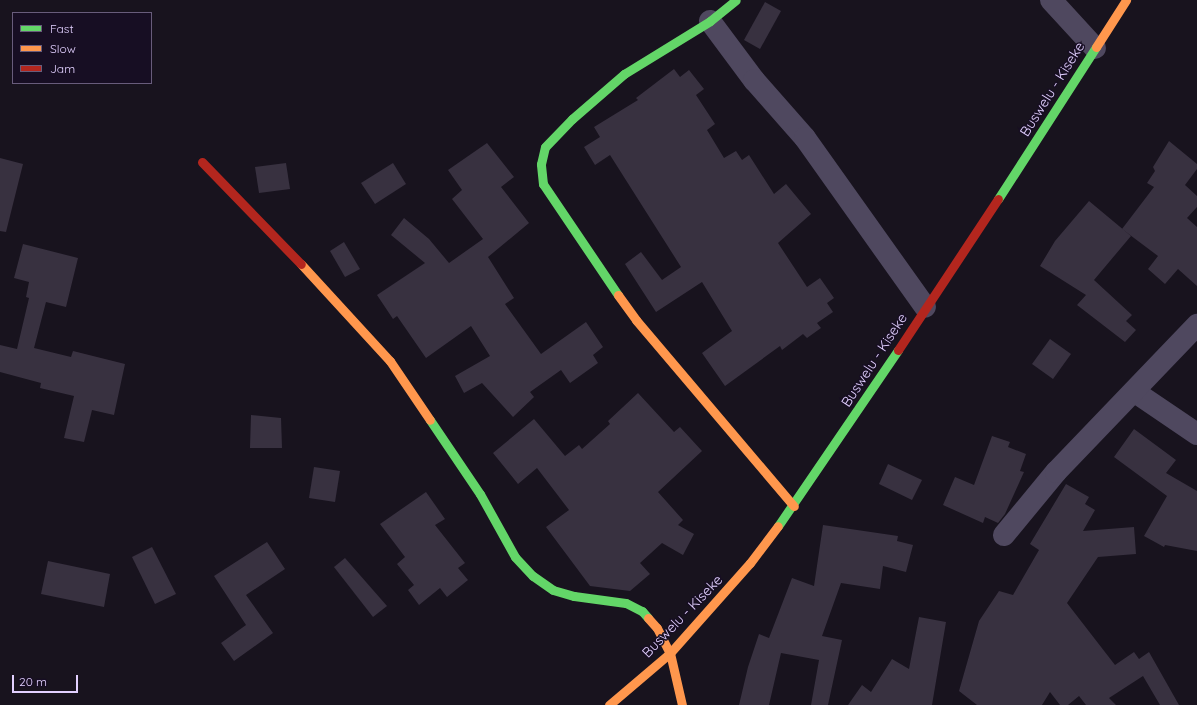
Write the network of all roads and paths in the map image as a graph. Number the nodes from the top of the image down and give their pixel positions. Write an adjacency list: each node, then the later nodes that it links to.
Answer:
1 (736, 0): 4 (street)
2 (1051, 0): 5 (street)
3 (1126, 0): 5 (street, Buswelu - Kiseke)
4 (710, 21): 7 (street); 11 (street)
5 (1095, 48): 7 (street, Buswelu - Kiseke)
6 (202, 162): 13 (street)
7 (925, 307): 11 (street, Buswelu - Kiseke)
8 (1197, 325): 9 (street)
9 (1135, 392): 10 (street); 12 (street)
10 (1197, 434)
11 (794, 506): 13 (street, Buswelu - Kiseke)
12 (1004, 535)
13 (670, 653): 14 (street, Buswelu - Kiseke); 15 (street)
14 (609, 705)
15 (682, 705)

